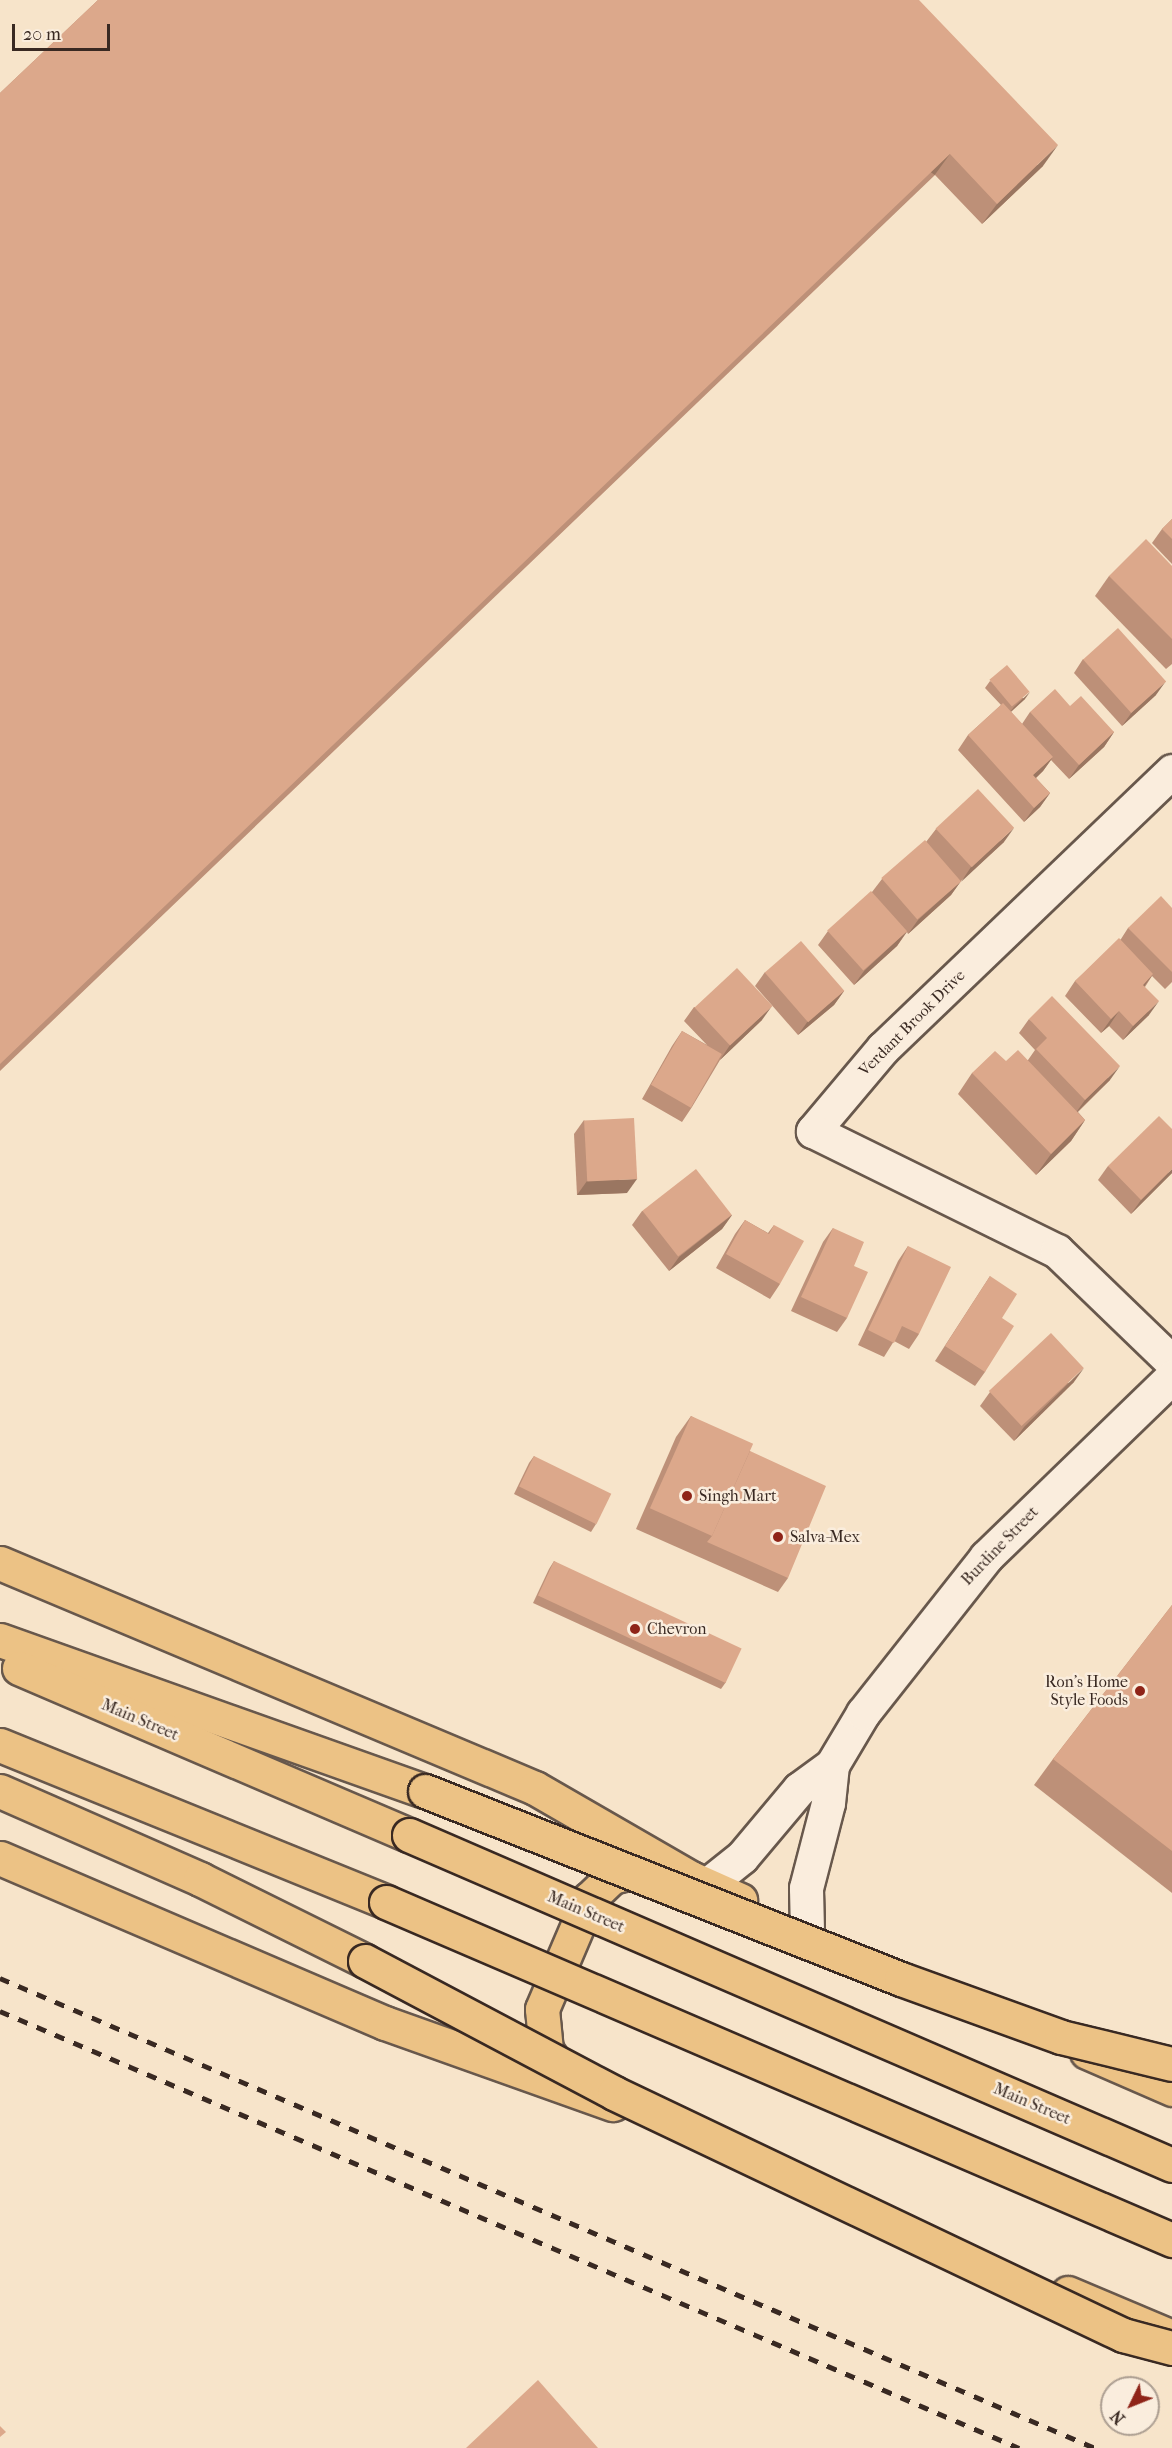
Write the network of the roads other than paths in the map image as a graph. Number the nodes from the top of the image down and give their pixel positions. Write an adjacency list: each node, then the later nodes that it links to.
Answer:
1 (1172, 771): 2 (street, Verdant Brook Drive)
2 (1172, 1362)
3 (1172, 1377): 8 (street, Burdine Street)
4 (0, 1563): 11 (highway)
5 (0, 1640): 13 (highway, bridge)
6 (0, 1660): 16 (highway, Main Street, bridge)
7 (0, 1745): 17 (highway, bridge)
8 (832, 1765): 11 (street, Burdine Street); 12 (street, Burdine Street)
9 (0, 1791): 19 (highway, bridge)
10 (0, 1858): 15 (highway)
11 (699, 1881): 12 (highway); 15 (highway)
12 (807, 1930): 14 (highway)
13 (1172, 2064)
14 (1172, 2089)
15 (593, 2097): 18 (highway)
16 (1172, 2164)
17 (1172, 2240)
18 (1172, 2337)
19 (1172, 2348)

